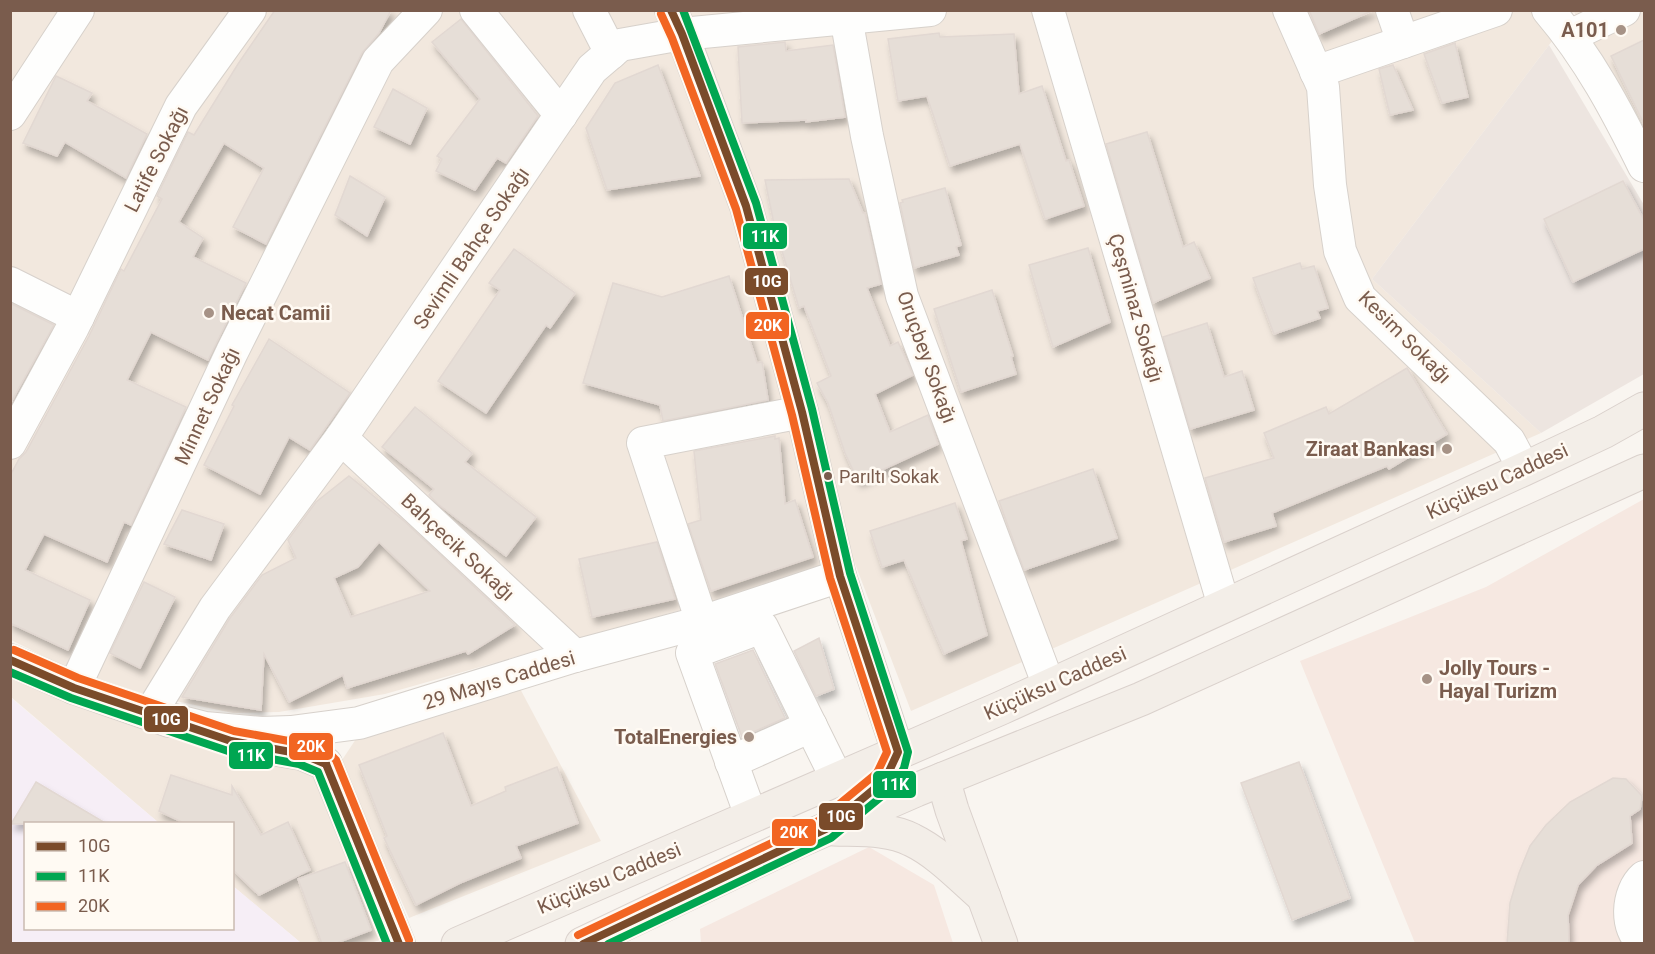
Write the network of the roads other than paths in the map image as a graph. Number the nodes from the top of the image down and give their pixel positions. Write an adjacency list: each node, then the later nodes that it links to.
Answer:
1 (78, 10): 19 (street)
2 (250, 10): 23 (street, Latife Sokağı)
3 (426, 10): 36 (street, Minnet Sokağı)
4 (476, 10): 20 (street)
5 (589, 10): 17 (street)
6 (930, 10): 13 (street, Sevimli Bahçe Sokağı)
7 (1048, 10): 31 (street, Çeşminaz Sokağı)
8 (1289, 10): 18 (street, Kesim Sokağı)
9 (1392, 10): 16 (street)
10 (1496, 10): 16 (street)
11 (1548, 10): 15 (street)
12 (1624, 10): 15 (street)
13 (846, 17): 14 (street, Sevimli Bahçe Sokağı); 35 (street, Oruçbey Sokağı)
14 (677, 22): 17 (street, Sevimli Bahçe Sokağı); 25 (street)
15 (1570, 36): 21 (street)
16 (1403, 42): 18 (street)
17 (611, 53): 20 (street, Sevimli Bahçe Sokağı)
18 (1316, 72): 28 (street, Kesim Sokağı)
19 (10, 114)
20 (561, 115): 26 (street, Sevimli Bahçe Sokağı)
21 (1644, 166)
22 (10, 283): 23 (street)
23 (78, 316): 27 (street, Latife Sokağı)
24 (1644, 409): 28 (main road, Küçüksu Caddesi)
25 (802, 412): 30 (street); 32 (street)
26 (341, 438): 33 (street, Bahçecik Sokağı); 38 (street, Sevimli Bahçe Sokağı)
27 (10, 443)
28 (1524, 469): 31 (main road, Küçüksu Caddesi)
29 (1644, 471): 45 (main road)
30 (840, 576): 32 (street, 29 Mayıs Caddesi); 41 (street)
31 (1224, 606): 35 (main road, Küçüksu Caddesi)
32 (702, 622): 33 (street, 29 Mayıs Caddesi)
33 (575, 656): 39 (street, 29 Mayıs Caddesi)
34 (10, 660): 36 (street, 29 Mayıs Caddesi)
35 (1049, 686): 37 (main road, Küçüksu Caddesi)
36 (74, 688): 38 (street, 29 Mayıs Caddesi)
37 (1001, 708): 41 (main road, Küçüksu Caddesi); 45 (main road)
38 (150, 714): 39 (street, 29 Mayıs Caddesi); 43 (street, 29 Mayıs Caddesi)
39 (359, 723): 43 (street)
40 (811, 726): 42 (street); 42 (street); 44 (street)
41 (898, 752): 44 (main road, Küçüksu Caddesi); 47 (main road)
42 (731, 762): 46 (street)
43 (326, 764): 50 (street)
44 (837, 779): 46 (main road, Küçüksu Caddesi)
45 (943, 779): 47 (main road); 49 (main road)
46 (750, 816): 51 (main road, Küçüksu Caddesi)
47 (826, 829): 49 (main road); 52 (main road)
48 (1644, 877): 54 (street)
49 (984, 897): 53 (main road)
50 (399, 944)
51 (458, 944)
52 (582, 944)
53 (1001, 944)
54 (1644, 944)

